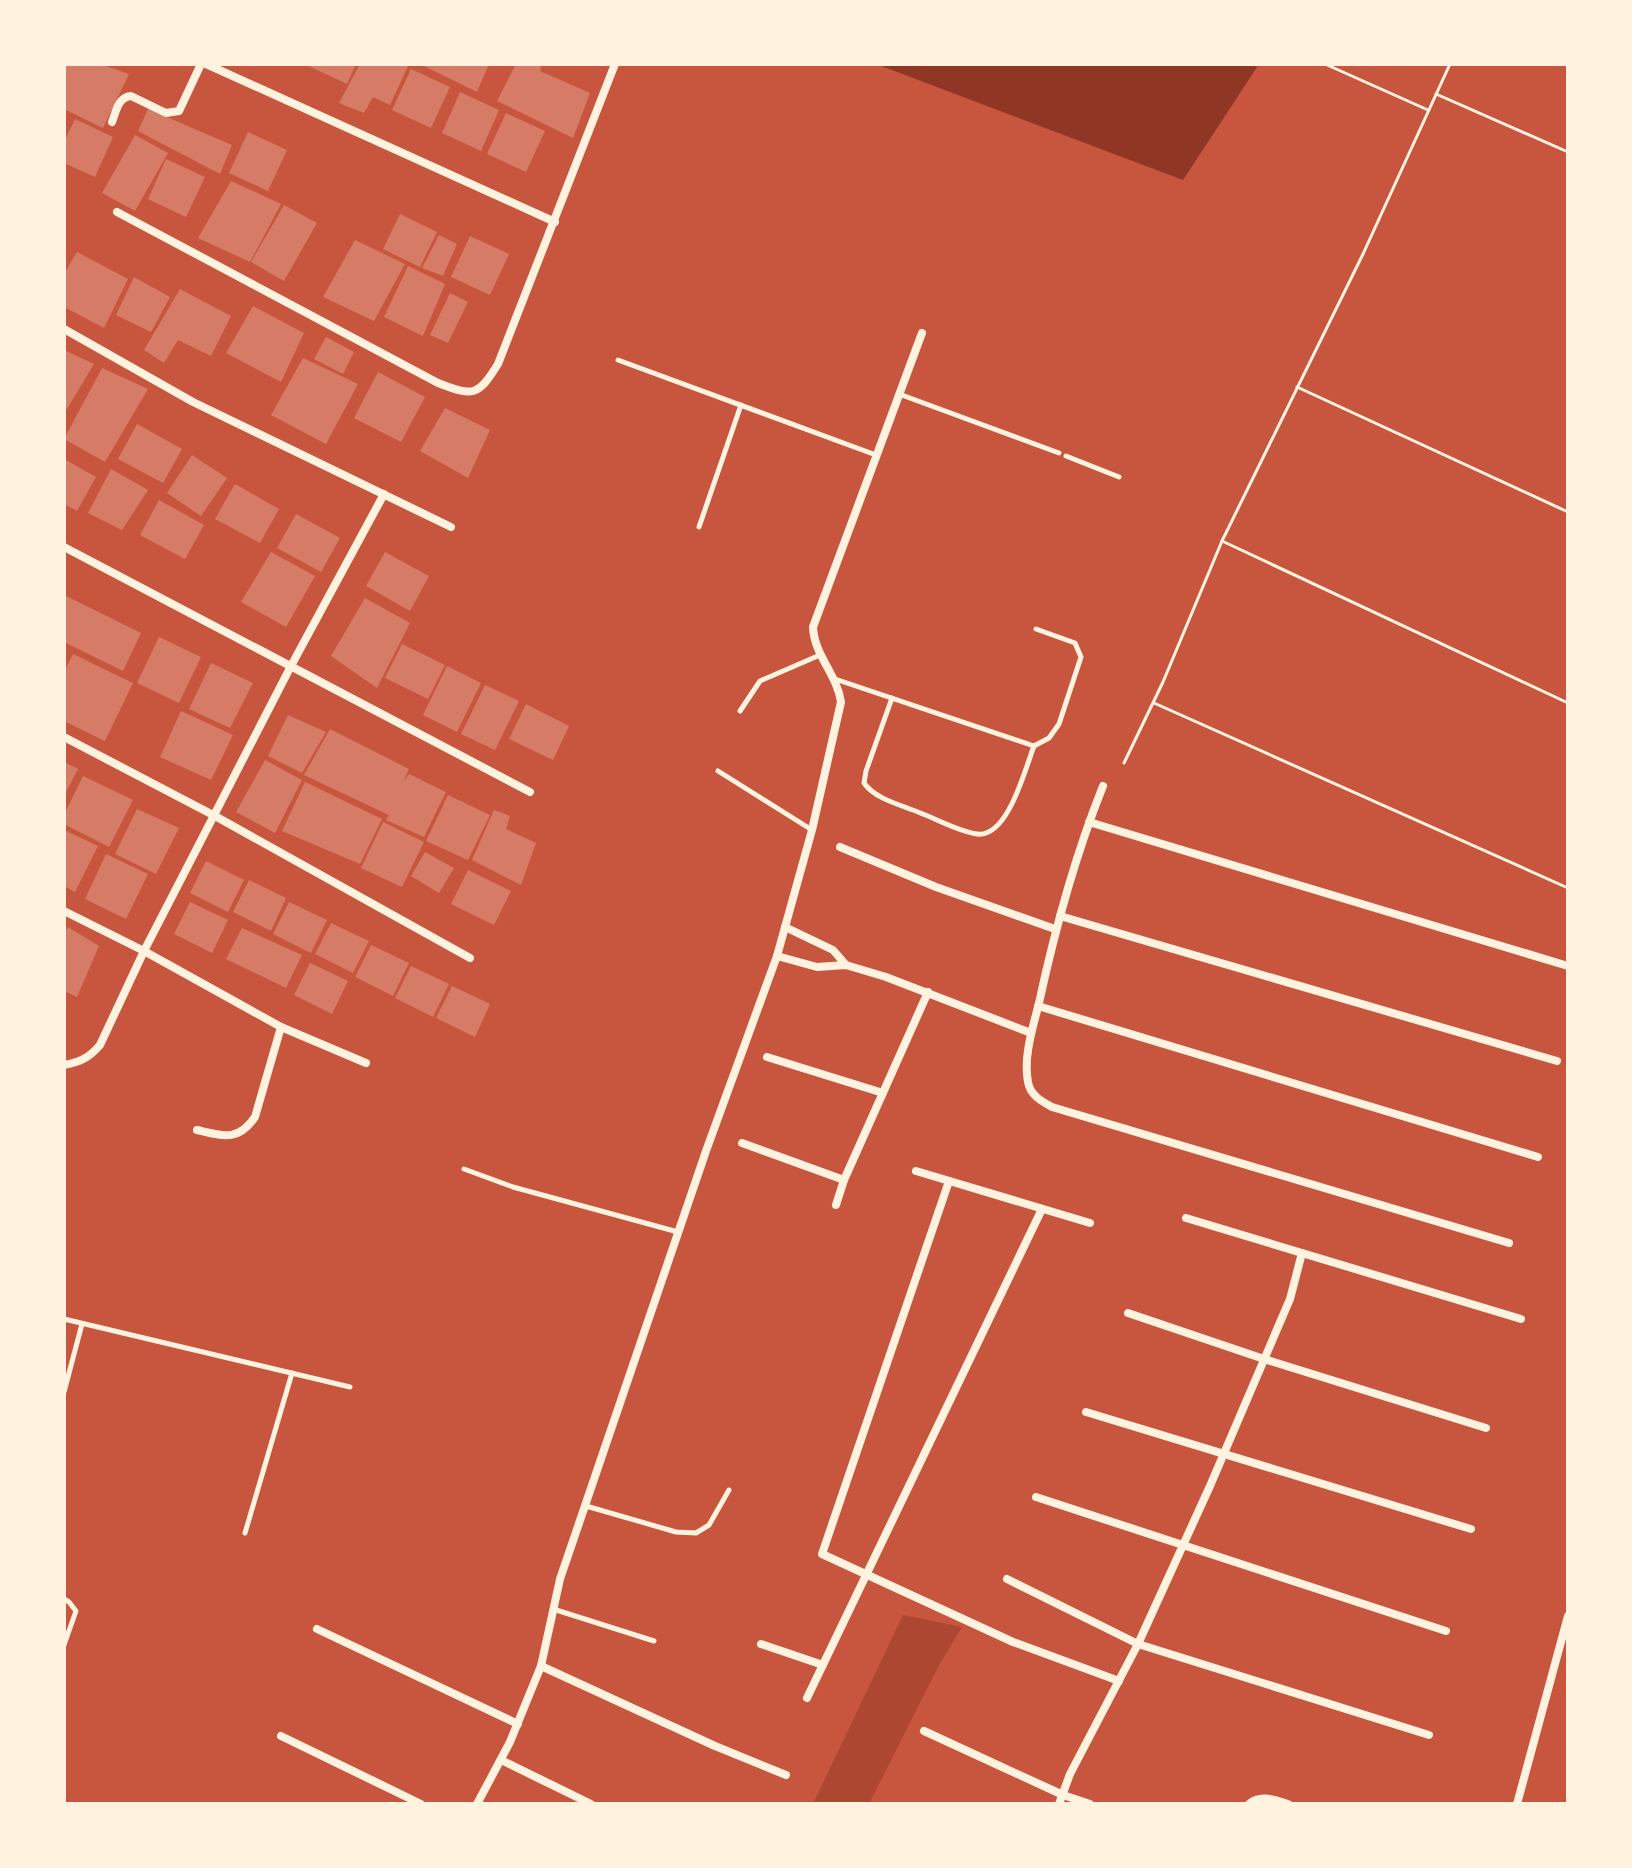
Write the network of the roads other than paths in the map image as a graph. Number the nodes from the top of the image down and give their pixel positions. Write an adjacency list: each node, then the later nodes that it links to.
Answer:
1 (203, 64): 3 (street); 5 (street)
2 (615, 64): 5 (street)
3 (112, 122)
4 (117, 212): 5 (street)
5 (555, 222)
6 (64, 329): 15 (street)
7 (922, 333): 9 (street)
8 (618, 360): 10 (lane)
9 (899, 394): 11 (lane); 12 (street)
10 (741, 405): 12 (lane); 17 (lane)
11 (1059, 453)
12 (876, 456): 20 (street)
13 (1066, 456): 14 (lane)
14 (1119, 477)
15 (384, 494): 16 (street); 21 (street)
16 (451, 527)
17 (699, 527)
18 (64, 547): 21 (street)
19 (1036, 629): 26 (lane)
20 (820, 655): 22 (street); 24 (lane)
21 (291, 666): 29 (street); 30 (street)
22 (834, 678): 23 (lane); 32 (street)
23 (892, 698): 26 (lane); 26 (lane)
24 (740, 711)
25 (64, 737): 30 (street)
26 (1034, 746)
27 (718, 771): 32 (lane)
28 (1103, 786): 31 (street)
29 (530, 792)
30 (215, 816): 38 (street); 40 (street)
31 (1089, 822): 35 (street); 42 (street)
32 (812, 830): 36 (street)
33 (840, 847): 37 (street)
34 (64, 911): 38 (street)
35 (1060, 916): 37 (street); 48 (street)
36 (785, 927): 39 (street); 41 (street)
37 (1055, 929): 44 (street)
38 (144, 951): 45 (street); 50 (street)
39 (777, 956): 41 (street); 63 (street)
40 (470, 958)
41 (846, 965): 43 (street)
42 (1568, 966)
43 (928, 992): 46 (street); 51 (street)
44 (1038, 1006): 46 (street); 54 (street)
45 (281, 1027): 49 (street); 52 (street)
46 (1031, 1033): 64 (street)
47 (767, 1057): 51 (street)
48 (1557, 1061)
49 (366, 1063)
50 (64, 1065)
51 (883, 1093): 57 (street)
52 (197, 1130)
53 (742, 1143): 57 (street)
54 (1538, 1157)
55 (464, 1169): 63 (lane)
56 (916, 1171): 58 (street)
57 (844, 1180): 59 (street)
58 (949, 1181): 60 (street); 83 (street)
59 (836, 1205)
60 (1042, 1209): 62 (street); 83 (street)
61 (1186, 1218): 65 (street)
62 (1090, 1223)
63 (678, 1232): 79 (street)
64 (1509, 1243)
65 (1302, 1253): 68 (street); 70 (street)
66 (1128, 1313): 70 (street)
67 (64, 1319): 69 (lane)
68 (1521, 1319)
69 (82, 1323): 71 (lane); 73 (lane)
70 (1264, 1359): 75 (street); 76 (street)
71 (292, 1373): 72 (lane); 81 (lane)
72 (350, 1387)
73 (64, 1392)
74 (1086, 1412): 76 (street)
75 (1486, 1428)
76 (1225, 1452): 80 (street); 82 (street)
77 (729, 1490): 79 (lane)
78 (1036, 1497): 82 (street)
79 (585, 1506): 86 (street)
80 (1471, 1529)
81 (245, 1533)
82 (1183, 1546): 89 (street); 92 (street)
83 (868, 1575): 94 (street); 96 (street)
84 (1007, 1579): 92 (street)
85 (64, 1599): 93 (lane)
86 (552, 1609): 90 (lane); 95 (street)
87 (1568, 1616): 111 (street)
88 (317, 1629): 98 (street)
89 (1446, 1631)
90 (654, 1641)
91 (761, 1644): 94 (street)
92 (1138, 1644): 96 (street); 100 (street)
93 (64, 1645)
94 (823, 1665): 97 (street)
95 (541, 1666): 98 (street); 103 (street)
96 (1119, 1681): 104 (street)
97 (807, 1698)
98 (518, 1724): 102 (street)
99 (924, 1731): 104 (street)
100 (1429, 1735)
101 (281, 1736): 105 (street)
102 (501, 1760): 106 (street); 107 (street)
103 (786, 1775)
104 (1061, 1799): 108 (street)
105 (421, 1804)
106 (477, 1804)
107 (591, 1804)
108 (1090, 1804)
109 (1249, 1804): 110 (street)
110 (1288, 1804)
111 (1517, 1804)

